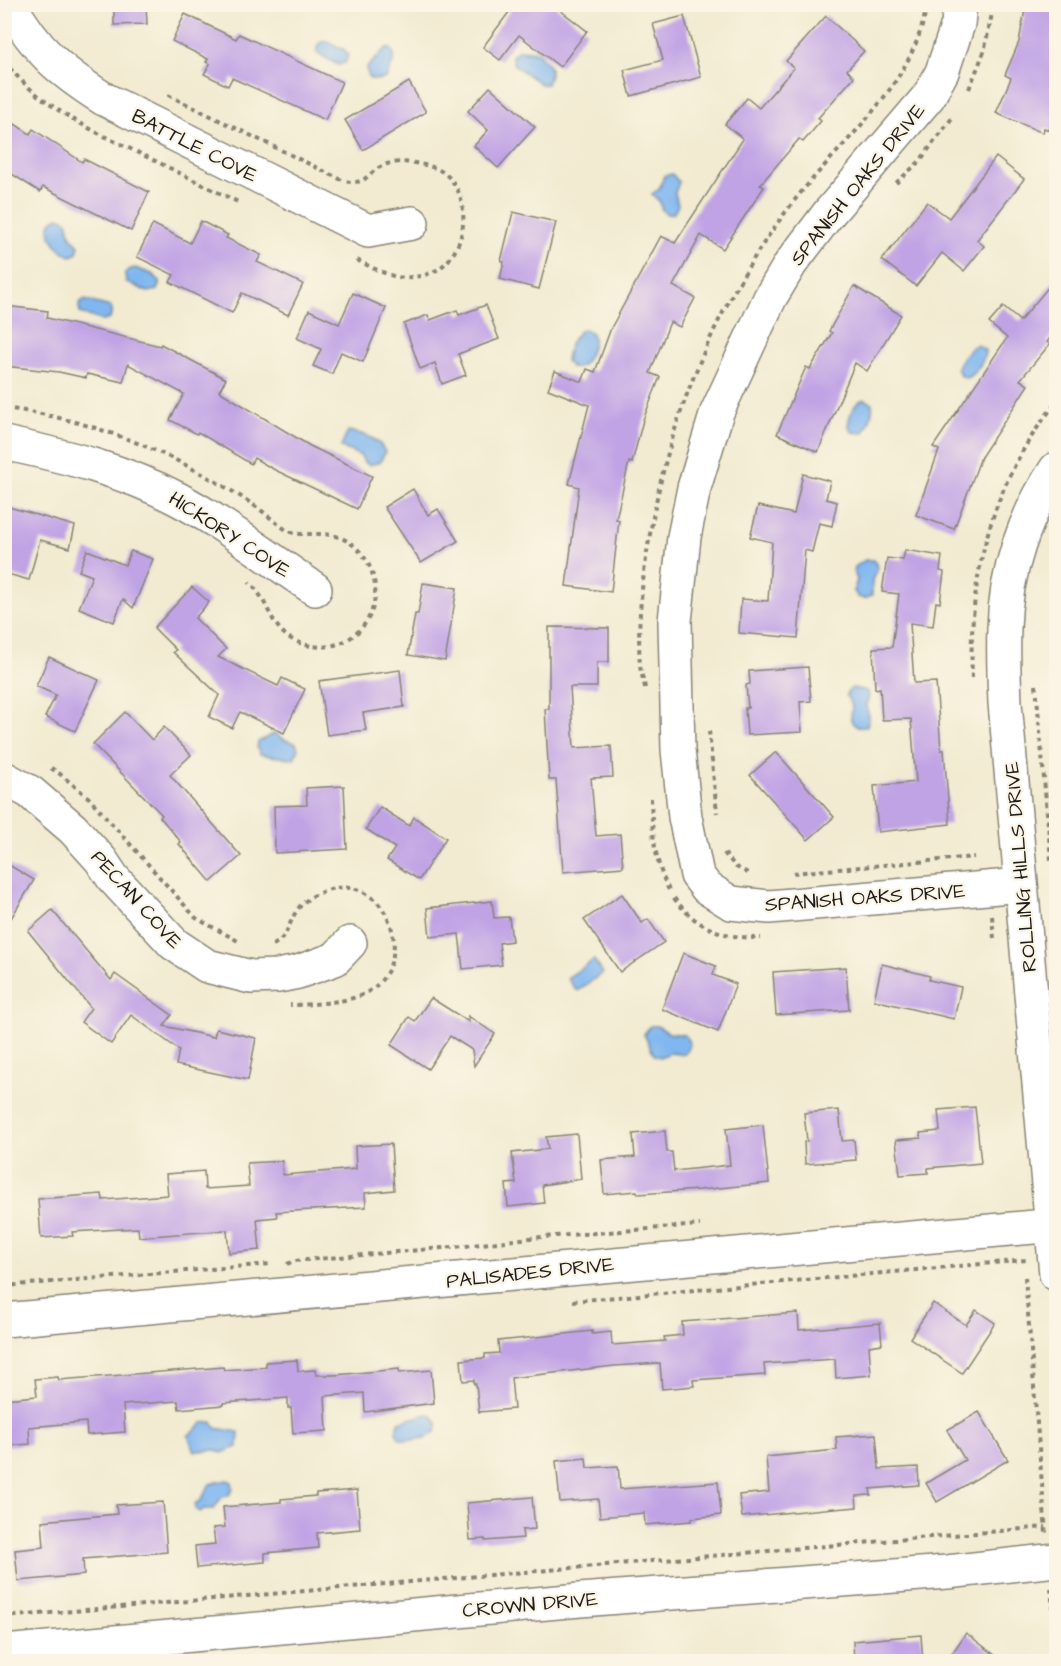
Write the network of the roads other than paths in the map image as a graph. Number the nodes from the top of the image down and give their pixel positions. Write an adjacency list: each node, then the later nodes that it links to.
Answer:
1 (10, 4): 3 (street, BATTLE COVE)
2 (960, 4): 8 (street, SPANISH OAKS DRIVE)
3 (412, 223)
4 (4, 444): 6 (street, HICKORY COVE)
5 (1056, 469): 8 (street, ROLLING HILLS DRIVE)
6 (315, 590)
7 (4, 778): 9 (street, PECAN COVE)
8 (1021, 885): 10 (street, ROLLING HILLS DRIVE)
9 (350, 943)
10 (1054, 1225): 11 (street, ROLLING HILLS DRIVE); 12 (street, PALISADES DRIVE)
11 (1056, 1274)
12 (4, 1320)
13 (1056, 1560): 14 (street, CROWN DRIVE)
14 (4, 1652)

